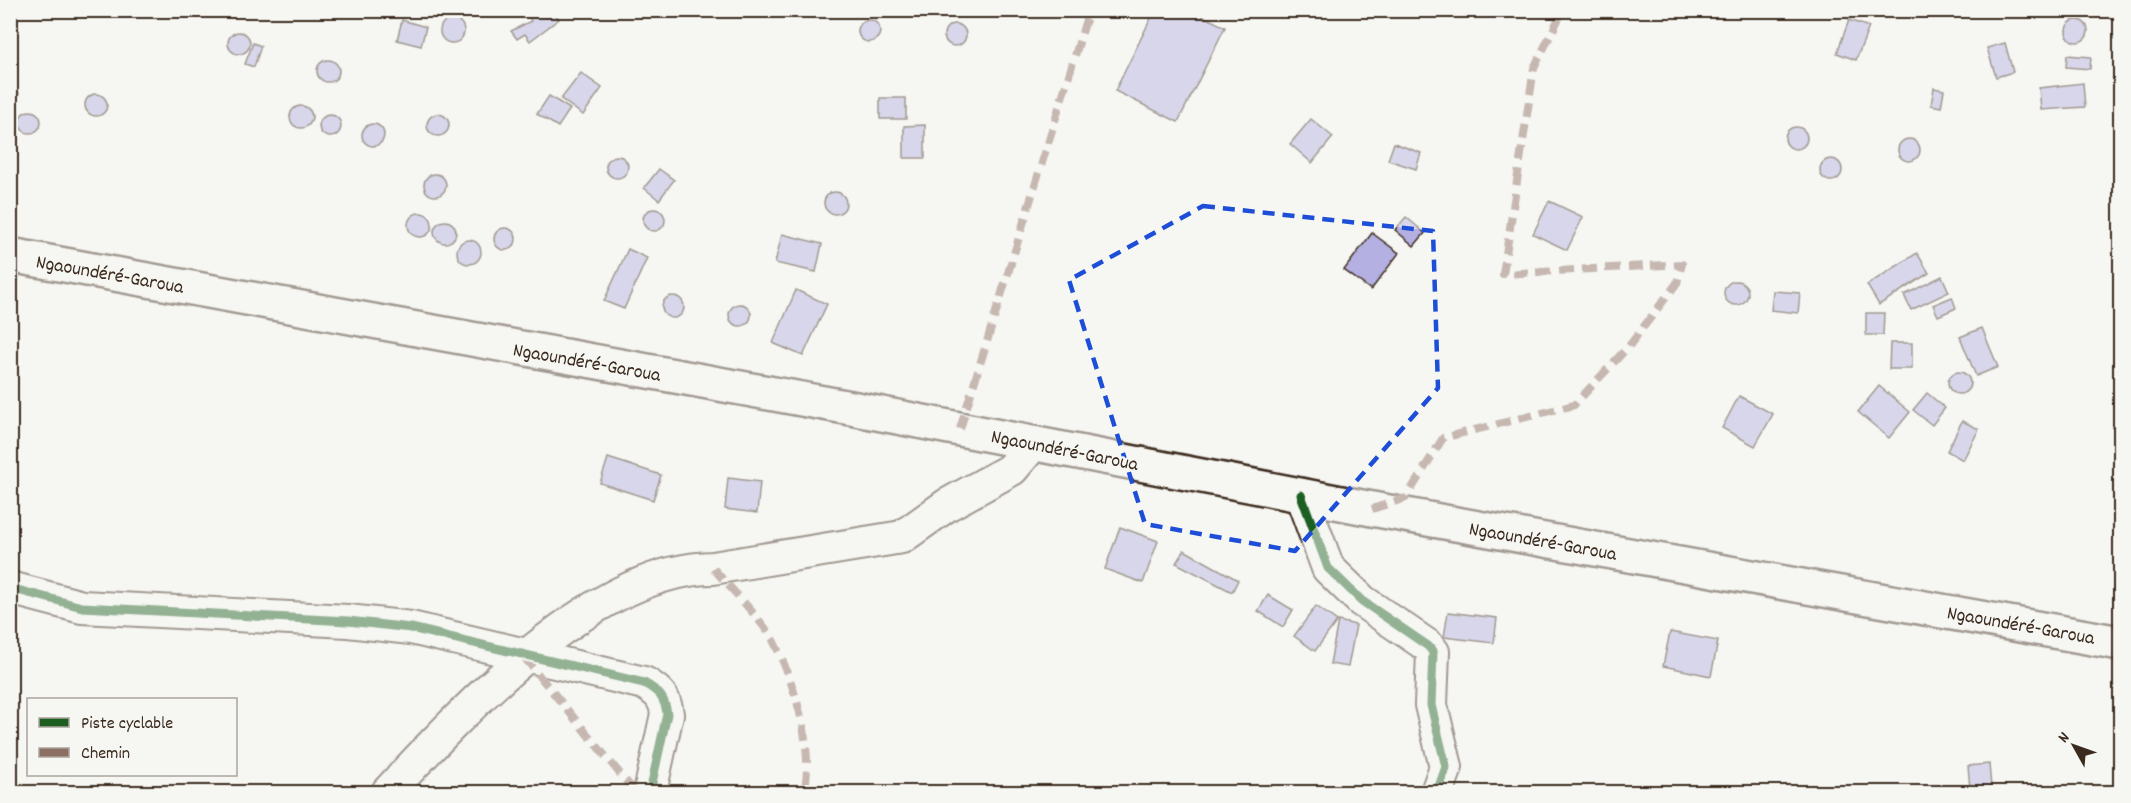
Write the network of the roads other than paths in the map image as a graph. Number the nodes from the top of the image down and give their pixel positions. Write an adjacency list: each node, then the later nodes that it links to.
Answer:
1 (10, 255): 2 (highway, Ngaoundéré-Garoua)
2 (1034, 442): 3 (highway, Ngaoundéré-Garoua); 6 (street)
3 (1301, 495): 5 (highway, Ngaoundéré-Garoua); 9 (street)
4 (10, 588): 6 (street)
5 (2121, 643)
6 (523, 656): 7 (street); 8 (street)
7 (387, 792)
8 (650, 792)
9 (1437, 792)

